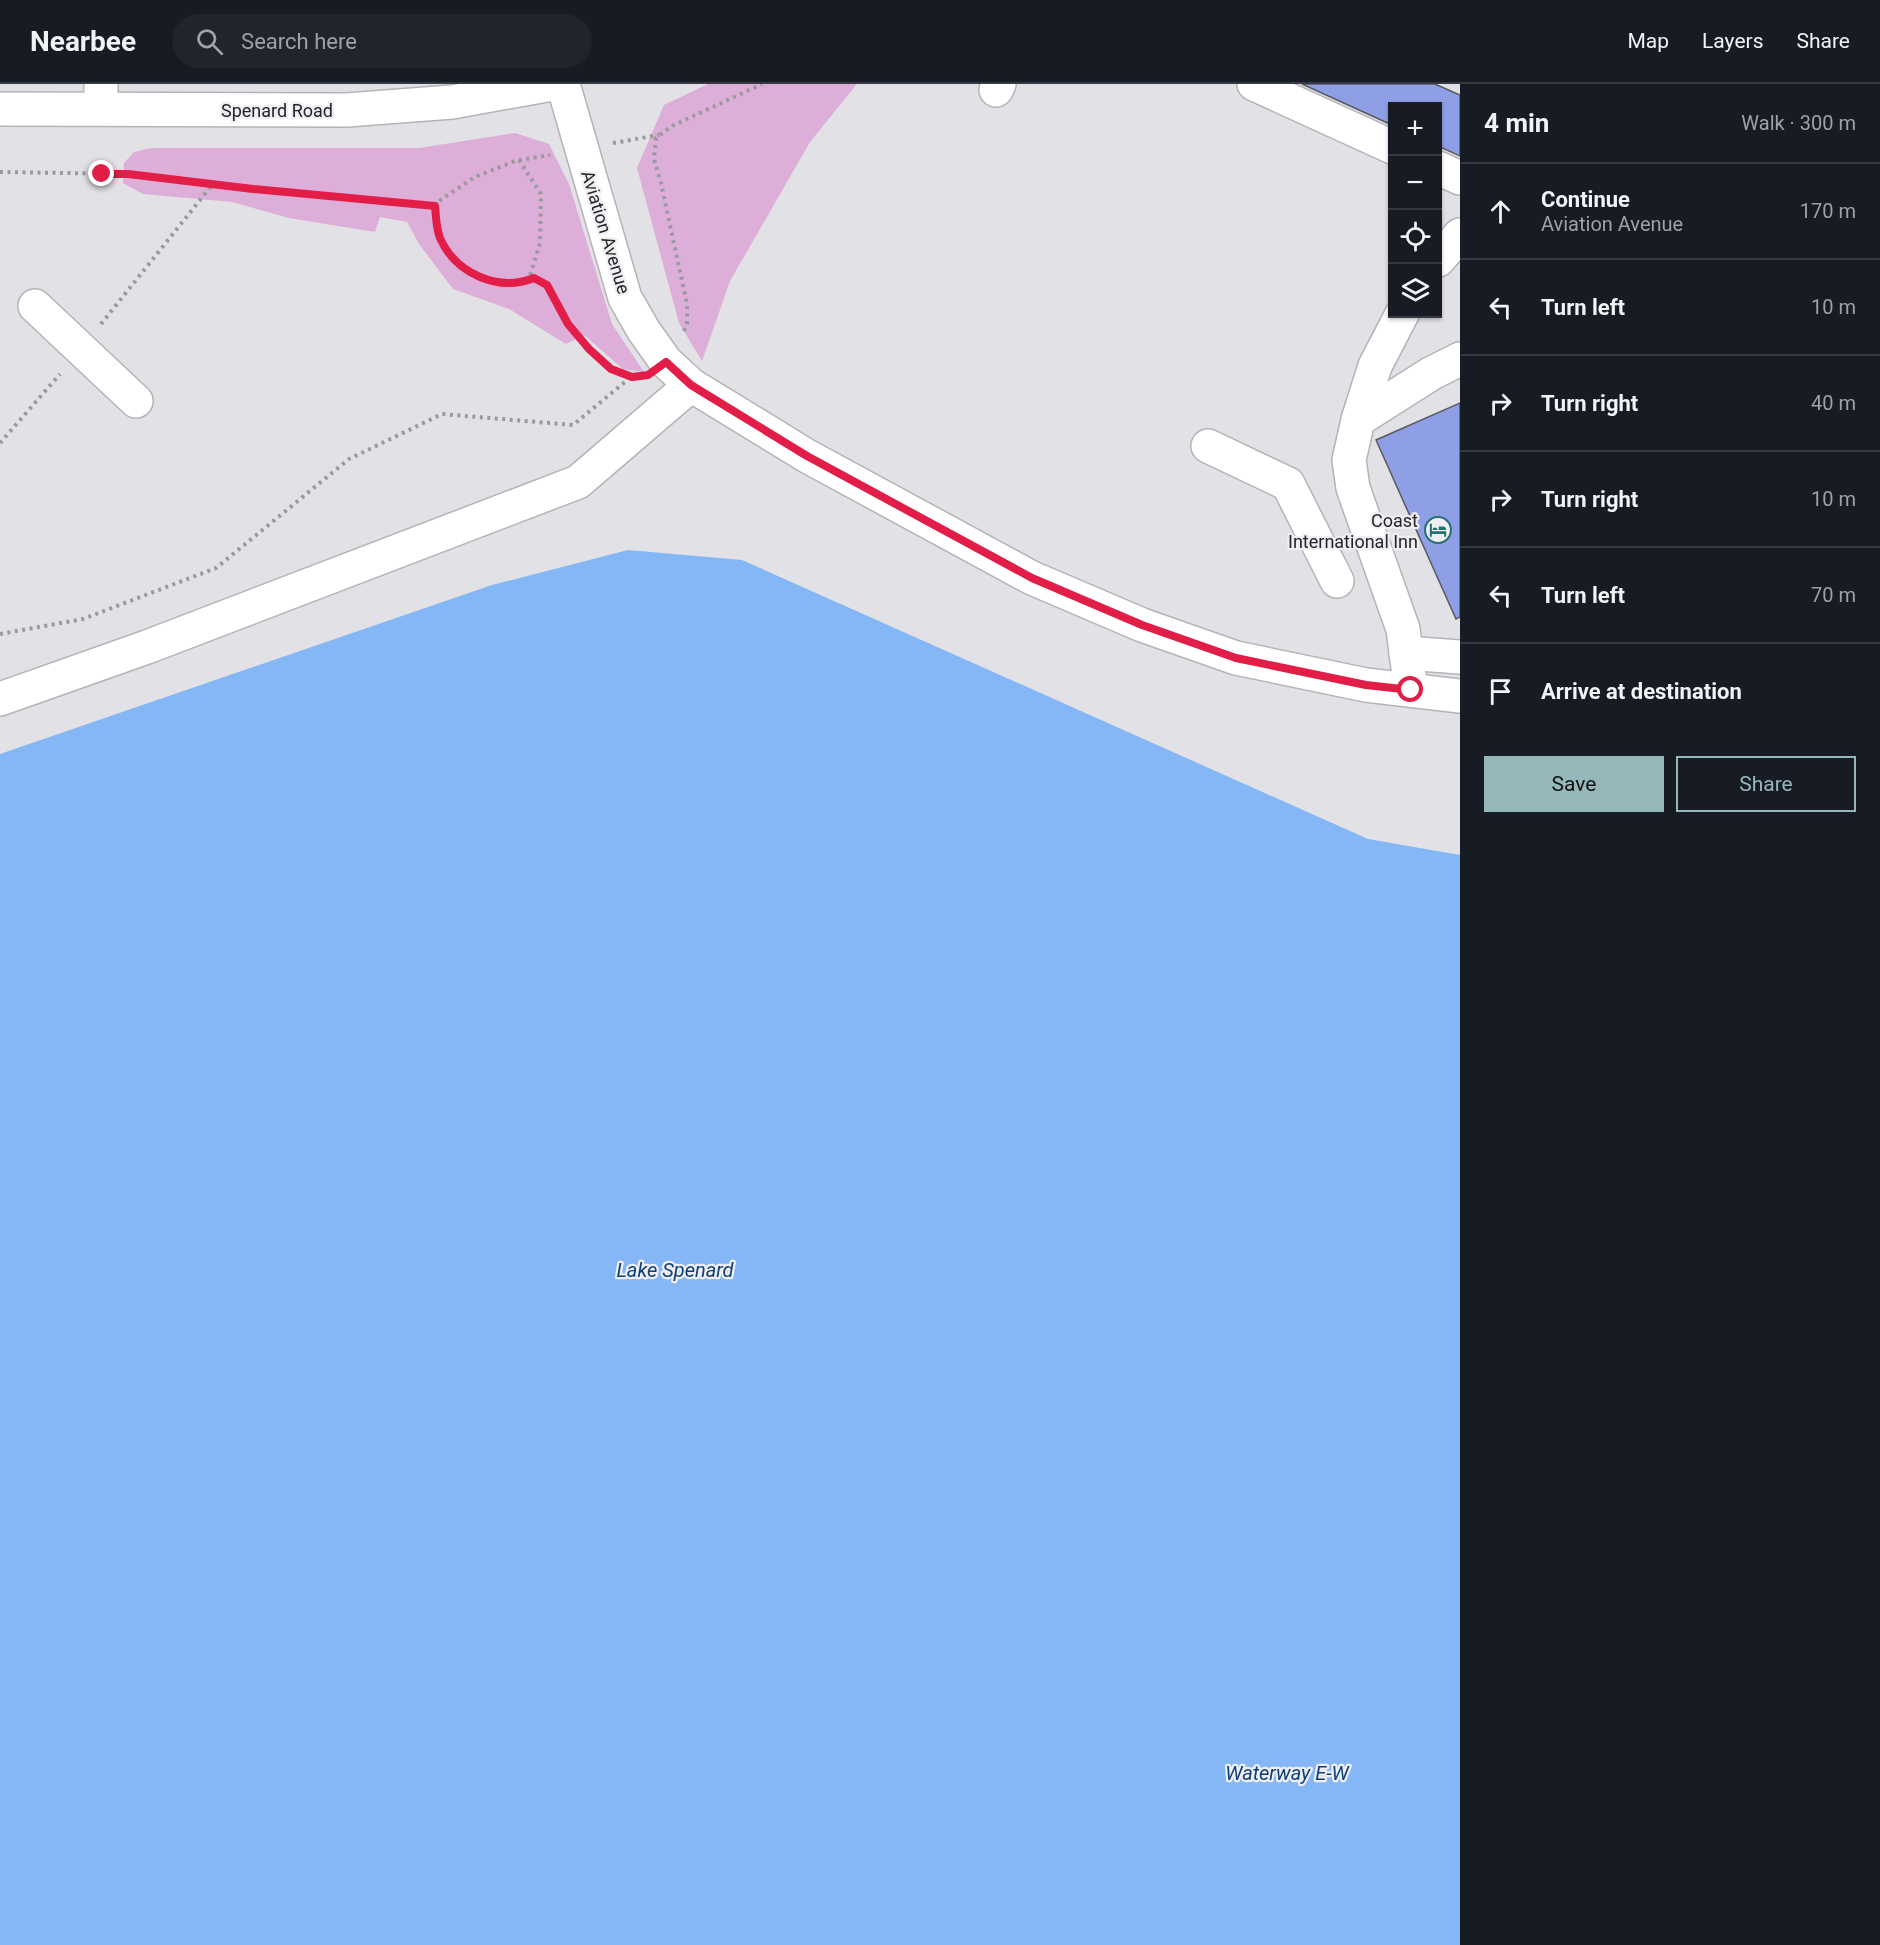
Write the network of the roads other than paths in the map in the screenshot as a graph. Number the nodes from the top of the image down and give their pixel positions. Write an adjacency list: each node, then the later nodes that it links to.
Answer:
1 (552, 84): 4 (street, Spenard Road)
2 (563, 84): 14 (street, Aviation Avenue)
3 (1254, 84): 6 (street)
4 (101, 96): 5 (street, Spenard Road)
5 (0, 109)
6 (1388, 145)
7 (1442, 170): 8 (street)
8 (1460, 178)
9 (1460, 234): 10 (street)
10 (1442, 254)
11 (35, 306): 15 (street)
12 (1399, 318): 16 (street)
13 (1460, 359): 16 (street)
14 (691, 385): 21 (street, Aviation Avenue); 23 (street)
15 (136, 401)
16 (1358, 420): 19 (street)
17 (1208, 446): 18 (street)
18 (1337, 581)
19 (1406, 653): 20 (street); 21 (street)
20 (1460, 657)
21 (1411, 690): 22 (street, Aviation Avenue)
22 (1460, 696)
23 (0, 699)

